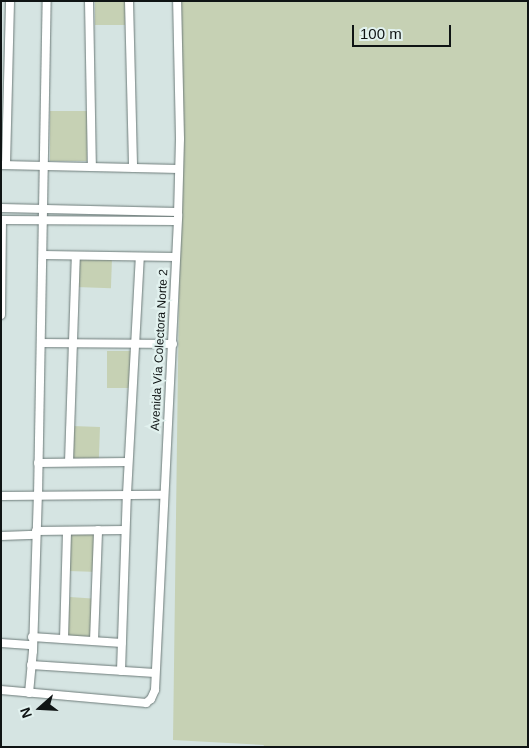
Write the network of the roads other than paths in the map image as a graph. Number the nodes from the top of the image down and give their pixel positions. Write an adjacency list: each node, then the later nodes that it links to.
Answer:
1 (10, 1): 6 (street)
2 (48, 1): 7 (street)
3 (89, 1): 8 (street)
4 (129, 1): 9 (street)
5 (177, 1): 10 (street, Avenida Vía Colectora Norte 2)
6 (3, 165): 7 (street)
7 (44, 166): 8 (street); 12 (street)
8 (92, 167): 9 (street)
9 (133, 168): 10 (street)
10 (179, 169): 13 (street, Avenida Vía Colectora Norte 2)
11 (1, 208): 12 (street)
12 (42, 210): 13 (street); 15 (street)
13 (178, 212): 16 (street, Avenida Vía Colectora Norte 2)
14 (2, 220): 15 (street); 21 (street)
15 (42, 220): 16 (street); 17 (street)
16 (177, 221): 20 (street, Avenida Vía Colectora Norte 2)
17 (43, 255): 18 (street); 23 (street)
18 (76, 256): 19 (street); 24 (street)
19 (140, 257): 20 (street); 25 (street)
20 (176, 257): 26 (street, Avenida Vía Colectora Norte 2)
21 (2, 263): 22 (street)
22 (1, 315)
23 (42, 343): 24 (street); 29 (street)
24 (73, 343): 25 (street); 27 (street)
25 (136, 343): 26 (street); 28 (street)
26 (173, 344): 31 (street, Avenida Vía Colectora Norte 2)
27 (69, 462): 28 (street); 29 (street)
28 (128, 462): 30 (street)
29 (38, 463): 33 (street)
30 (127, 494): 31 (street); 33 (street); 35 (street)
31 (163, 495): 46 (street, Avenida Vía Colectora Norte 2)
32 (1, 496): 33 (street)
33 (38, 496): 37 (street)
34 (98, 530): 35 (street); 36 (street); 41 (street)
35 (126, 530): 43 (street)
36 (67, 531): 37 (street); 39 (street)
37 (36, 533): 38 (street); 40 (street)
38 (1, 536)
39 (64, 639): 40 (street); 41 (street)
40 (32, 641): 42 (street); 44 (street)
41 (94, 641): 43 (street)
42 (1, 643)
43 (122, 643): 45 (street)
44 (31, 665): 45 (street); 48 (street)
45 (121, 671): 46 (street)
46 (155, 673): 48 (street, Avenida Vía Colectora Norte 2)
47 (1, 690): 48 (street)
48 (29, 692)

